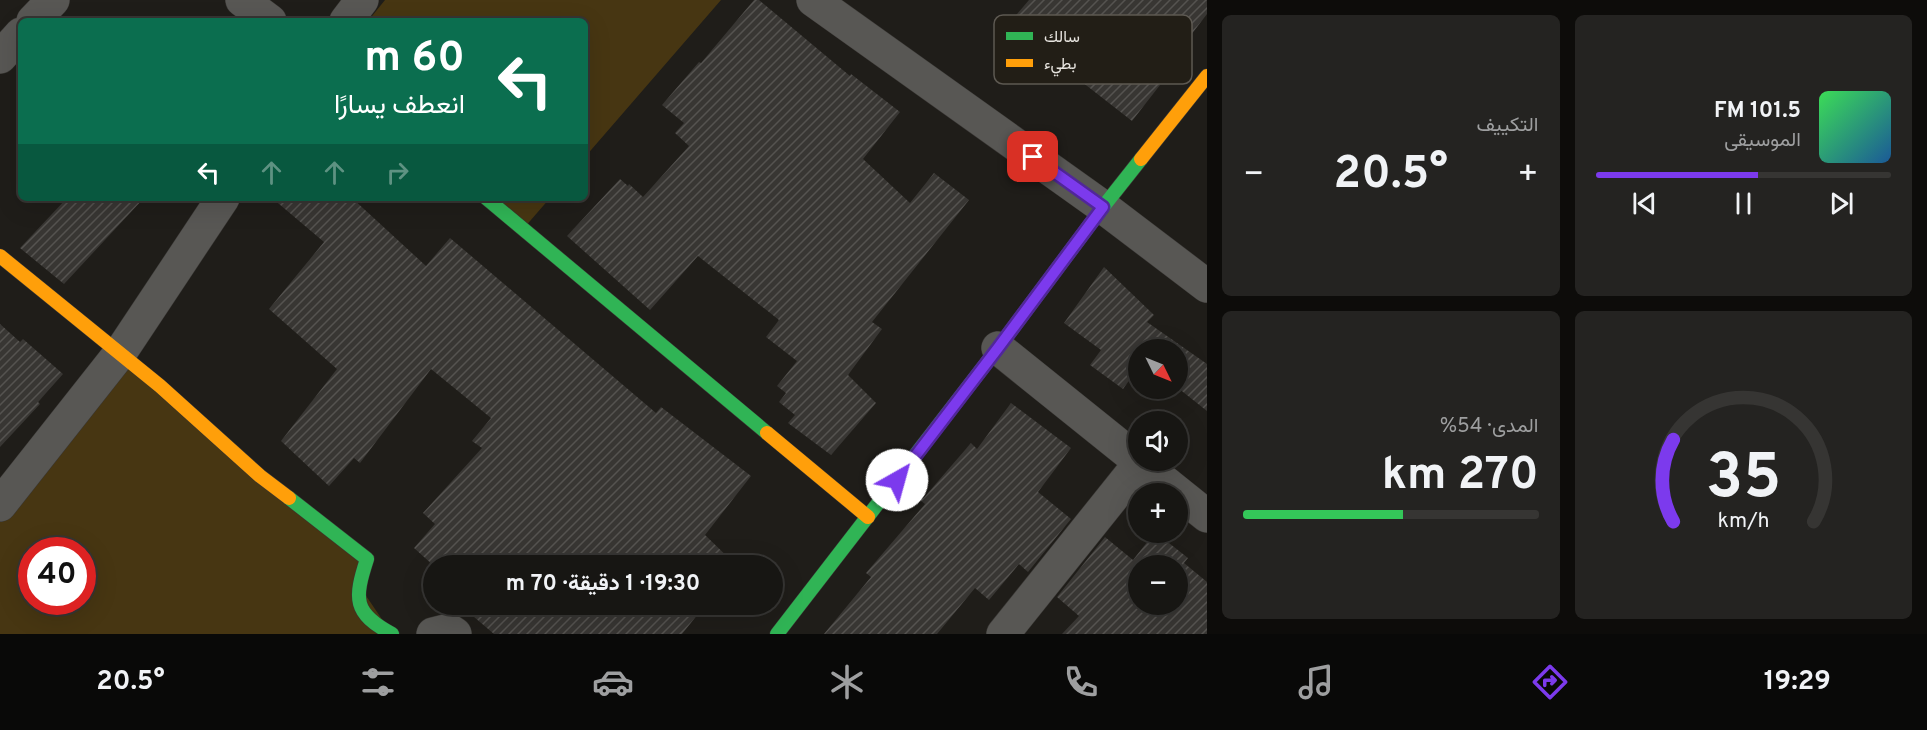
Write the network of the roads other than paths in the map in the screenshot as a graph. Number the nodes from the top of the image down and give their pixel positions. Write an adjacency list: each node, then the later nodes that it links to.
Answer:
1 (53, 0): 5 (street)
2 (242, 0): 6 (street)
3 (362, 0): 7 (street)
4 (813, 0): 13 (street)
5 (36, 18)
6 (266, 18)
7 (348, 18)
8 (18, 37): 9 (street)
9 (0, 57)
10 (1207, 76): 13 (street)
11 (221, 201): 17 (street)
12 (490, 201): 23 (street)
13 (1103, 207): 15 (street); 16 (street)
14 (0, 256): 17 (street)
15 (1207, 286)
16 (998, 348): 18 (street); 23 (street)
17 (120, 353): 21 (street); 24 (street)
18 (1128, 454)
19 (1134, 471): 26 (street)
20 (1149, 471): 22 (street)
21 (0, 505)
22 (1207, 516)
23 (868, 517): 25 (street)
24 (392, 634)
25 (777, 634)
26 (1003, 634)

